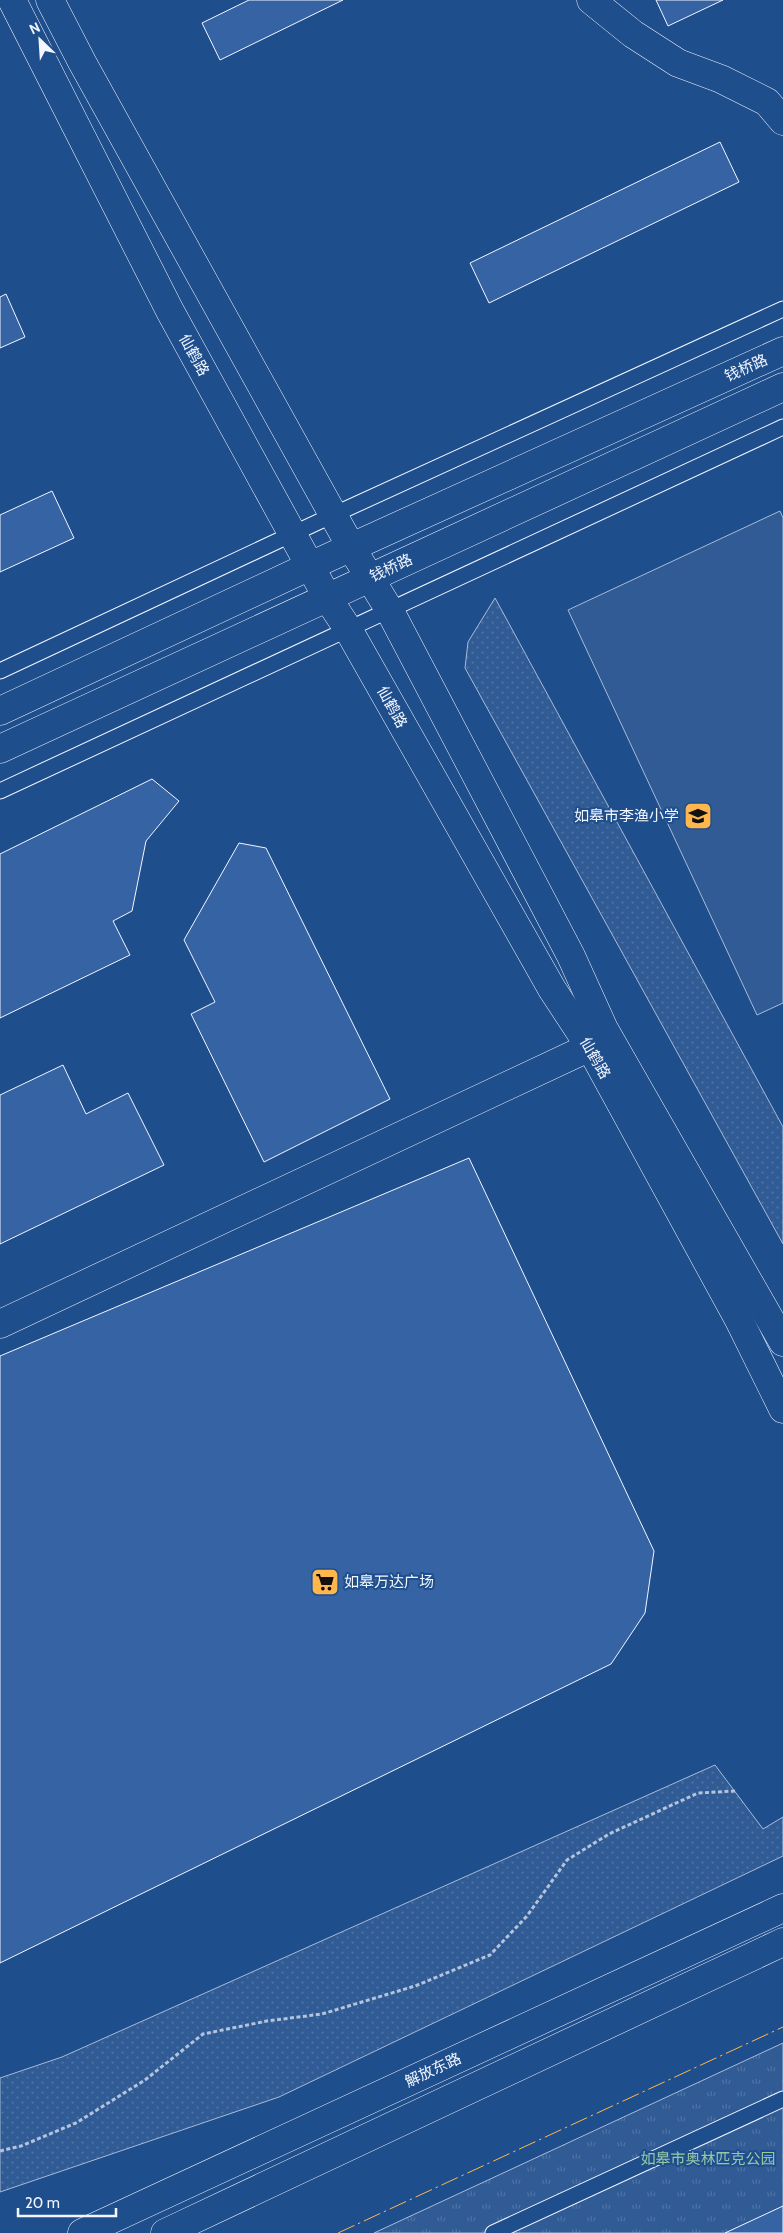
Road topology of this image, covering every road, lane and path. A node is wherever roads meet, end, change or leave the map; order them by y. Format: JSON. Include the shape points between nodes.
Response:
{"nodes":[{"id":1,"x":12,"y":0,"type":"edge"},
{"id":2,"x":50,"y":0,"type":"edge"},
{"id":3,"x":591,"y":0,"type":"edge"},
{"id":4,"x":783,"y":121,"type":"edge"},
{"id":5,"x":783,"y":309,"type":"edge"},
{"id":6,"x":783,"y":352,"type":"edge"},
{"id":7,"x":783,"y":387,"type":"edge"},
{"id":8,"x":783,"y":427,"type":"edge"},
{"id":9,"x":333,"y":515,"type":"junction"},
{"id":10,"x":293,"y":535,"type":"junction"},
{"id":11,"x":351,"y":547,"type":"junction"},
{"id":12,"x":310,"y":566,"type":"junction"},
{"id":13,"x":369,"y":578,"type":"junction"},
{"id":14,"x":327,"y":597,"type":"junction"},
{"id":15,"x":390,"y":611,"type":"junction"},
{"id":16,"x":348,"y":629,"type":"junction"},
{"id":17,"x":0,"y":671,"type":"edge"},
{"id":18,"x":0,"y":711,"type":"edge"},
{"id":19,"x":0,"y":749,"type":"edge"},
{"id":20,"x":0,"y":791,"type":"edge"},
{"id":21,"x":590,"y":1047,"type":"junction"},
{"id":22,"x":0,"y":1324,"type":"edge"},
{"id":23,"x":783,"y":1342,"type":"edge"},
{"id":24,"x":783,"y":1409,"type":"edge"},
{"id":25,"x":736,"y":1792,"type":"dead end"},
{"id":26,"x":783,"y":1908,"type":"edge"},
{"id":27,"x":783,"y":1942,"type":"edge"},
{"id":28,"x":783,"y":2099,"type":"edge"},
{"id":29,"x":0,"y":2151,"type":"edge"},
{"id":30,"x":82,"y":2233,"type":"edge"},
{"id":31,"x":165,"y":2233,"type":"edge"},
{"id":32,"x":493,"y":2233,"type":"edge"}],
"edges":[{"from":1,"to":10,"type":"street","name":"仙鹤路","via":[[170,311]]},
{"from":2,"to":9,"type":"street","name":"仙鹤路"},
{"from":3,"to":4,"type":"street","via":[[633,34],[678,63],[721,79],[767,102]]},
{"from":5,"to":9,"type":"lane"},
{"from":6,"to":11,"type":"street","name":"钱桥路"},
{"from":7,"to":13,"type":"street","name":"钱桥路"},
{"from":8,"to":15,"type":"lane"},
{"from":9,"to":10,"type":"lane"},
{"from":9,"to":11,"type":"street","name":"仙鹤路"},
{"from":10,"to":12,"type":"street","name":"仙鹤路"},
{"from":10,"to":17,"type":"lane"},
{"from":11,"to":12,"type":"street","name":"钱桥路"},
{"from":11,"to":13,"type":"street","name":"仙鹤路"},
{"from":12,"to":14,"type":"street","name":"仙鹤路"},
{"from":12,"to":18,"type":"street","name":"钱桥路"},
{"from":13,"to":14,"type":"street","name":"钱桥路"},
{"from":13,"to":15,"type":"street","name":"仙鹤路"},
{"from":14,"to":16,"type":"street","name":"仙鹤路"},
{"from":14,"to":19,"type":"street","name":"钱桥路"},
{"from":15,"to":16,"type":"lane"},
{"from":15,"to":23,"type":"street","name":"仙鹤路","via":[[571,956],[604,1029]]},
{"from":16,"to":20,"type":"lane"},
{"from":16,"to":21,"type":"street","name":"仙鹤路","via":[[552,989]]},
{"from":21,"to":22,"type":"street"},
{"from":21,"to":24,"type":"street","name":"仙鹤路","via":[[739,1320]]},
{"from":25,"to":29,"type":"path","via":[[698,1793],[608,1834],[567,1860],[527,1916],[490,1955],[415,1986],[322,2014],[203,2034],[145,2080],[76,2123],[21,2146]]},
{"from":26,"to":30,"type":"street","name":"解放东路"},
{"from":27,"to":31,"type":"street"},
{"from":28,"to":32,"type":"lane"}]}
